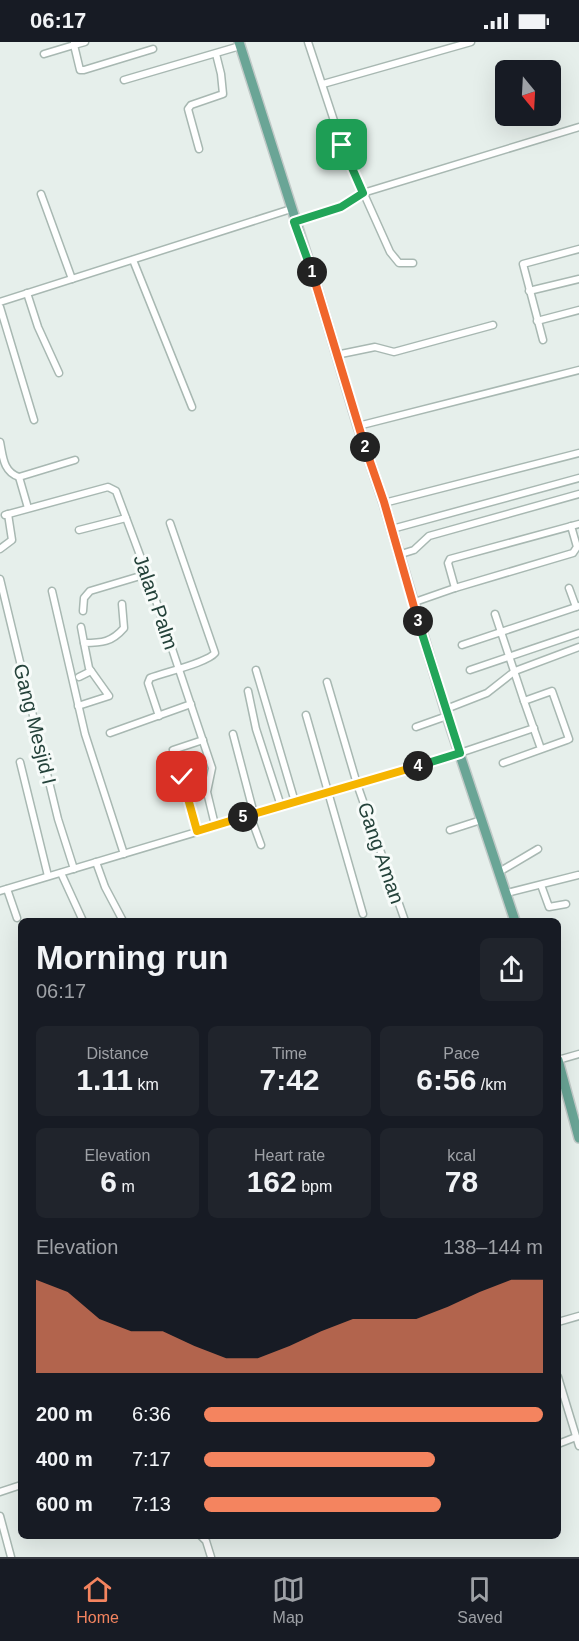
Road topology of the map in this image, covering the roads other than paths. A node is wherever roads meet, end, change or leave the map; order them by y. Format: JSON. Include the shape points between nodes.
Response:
{"nodes":[{"id":1,"x":85,"y":42,"type":"edge"},
{"id":2,"x":308,"y":42,"type":"edge"},
{"id":3,"x":471,"y":42,"type":"edge"},
{"id":4,"x":74,"y":43,"type":"edge"},
{"id":5,"x":240,"y":44,"type":"edge"},
{"id":6,"x":153,"y":49,"type":"dead end"},
{"id":7,"x":44,"y":54,"type":"dead end"},
{"id":8,"x":216,"y":54,"type":"junction"},
{"id":9,"x":124,"y":80,"type":"dead end"},
{"id":10,"x":323,"y":84,"type":"junction"},
{"id":11,"x":579,"y":127,"type":"edge"},
{"id":12,"x":200,"y":149,"type":"dead end"},
{"id":13,"x":363,"y":193,"type":"junction"},
{"id":14,"x":41,"y":194,"type":"dead end"},
{"id":15,"x":291,"y":209,"type":"junction"},
{"id":16,"x":294,"y":222,"type":"junction"},
{"id":17,"x":579,"y":249,"type":"edge"},
{"id":18,"x":133,"y":260,"type":"junction"},
{"id":19,"x":413,"y":263,"type":"dead end"},
{"id":20,"x":72,"y":279,"type":"junction"},
{"id":21,"x":579,"y":279,"type":"edge"},
{"id":22,"x":529,"y":291,"type":"junction"},
{"id":23,"x":27,"y":293,"type":"junction"},
{"id":24,"x":0,"y":302,"type":"edge"},
{"id":25,"x":0,"y":307,"type":"edge"},
{"id":26,"x":579,"y":310,"type":"edge"},
{"id":27,"x":537,"y":321,"type":"junction"},
{"id":28,"x":493,"y":325,"type":"dead end"},
{"id":29,"x":543,"y":340,"type":"dead end"},
{"id":30,"x":336,"y":355,"type":"junction"},
{"id":31,"x":579,"y":370,"type":"edge"},
{"id":32,"x":59,"y":373,"type":"dead end"},
{"id":33,"x":192,"y":407,"type":"dead end"},
{"id":34,"x":33,"y":420,"type":"dead end"},
{"id":35,"x":358,"y":426,"type":"junction"},
{"id":36,"x":0,"y":441,"type":"edge"},
{"id":37,"x":579,"y":453,"type":"edge"},
{"id":38,"x":75,"y":460,"type":"dead end"},
{"id":39,"x":19,"y":477,"type":"junction"},
{"id":40,"x":579,"y":478,"type":"edge"},
{"id":41,"x":579,"y":494,"type":"edge"},
{"id":42,"x":384,"y":502,"type":"junction"},
{"id":43,"x":28,"y":508,"type":"junction"},
{"id":44,"x":126,"y":518,"type":"junction"},
{"id":45,"x":170,"y":523,"type":"dead end"},
{"id":46,"x":579,"y":524,"type":"edge"},
{"id":47,"x":571,"y":526,"type":"junction"},
{"id":48,"x":392,"y":529,"type":"junction"},
{"id":49,"x":79,"y":530,"type":"dead end"},
{"id":50,"x":0,"y":549,"type":"edge"},
{"id":51,"x":398,"y":555,"type":"junction"},
{"id":52,"x":147,"y":574,"type":"junction"},
{"id":53,"x":0,"y":579,"type":"edge"},
{"id":54,"x":455,"y":588,"type":"junction"},
{"id":55,"x":569,"y":588,"type":"dead end"},
{"id":56,"x":52,"y":591,"type":"dead end"},
{"id":57,"x":412,"y":603,"type":"junction"},
{"id":58,"x":122,"y":604,"type":"dead end"},
{"id":59,"x":577,"y":606,"type":"edge"},
{"id":60,"x":83,"y":611,"type":"dead end"},
{"id":61,"x":495,"y":614,"type":"dead end"},
{"id":62,"x":81,"y":627,"type":"dead end"},
{"id":63,"x":501,"y":632,"type":"junction"},
{"id":64,"x":579,"y":633,"type":"edge"},
{"id":65,"x":84,"y":643,"type":"junction"},
{"id":66,"x":462,"y":645,"type":"dead end"},
{"id":67,"x":579,"y":647,"type":"edge"},
{"id":68,"x":509,"y":657,"type":"junction"},
{"id":69,"x":178,"y":667,"type":"junction"},
{"id":70,"x":256,"y":670,"type":"dead end"},
{"id":71,"x":470,"y":670,"type":"dead end"},
{"id":72,"x":91,"y":671,"type":"junction"},
{"id":73,"x":515,"y":671,"type":"junction"},
{"id":74,"x":79,"y":677,"type":"dead end"},
{"id":75,"x":327,"y":682,"type":"dead end"},
{"id":76,"x":248,"y":691,"type":"dead end"},
{"id":77,"x":524,"y":701,"type":"junction"},
{"id":78,"x":191,"y":704,"type":"junction"},
{"id":79,"x":78,"y":706,"type":"junction"},
{"id":80,"x":446,"y":713,"type":"junction"},
{"id":81,"x":306,"y":715,"type":"dead end"},
{"id":82,"x":159,"y":716,"type":"junction"},
{"id":83,"x":416,"y":727,"type":"dead end"},
{"id":84,"x":534,"y":728,"type":"junction"},
{"id":85,"x":110,"y":734,"type":"dead end"},
{"id":86,"x":233,"y":734,"type":"dead end"},
{"id":87,"x":203,"y":740,"type":"junction"},
{"id":88,"x":542,"y":749,"type":"junction"},
{"id":89,"x":460,"y":753,"type":"junction"},
{"id":90,"x":20,"y":762,"type":"dead end"},
{"id":91,"x":503,"y":763,"type":"dead end"},
{"id":92,"x":357,"y":784,"type":"junction"},
{"id":93,"x":327,"y":793,"type":"junction"},
{"id":94,"x":295,"y":802,"type":"junction"},
{"id":95,"x":281,"y":806,"type":"junction"},
{"id":96,"x":253,"y":814,"type":"junction"},
{"id":97,"x":481,"y":820,"type":"junction"},
{"id":98,"x":215,"y":825,"type":"junction"},
{"id":99,"x":450,"y":830,"type":"dead end"},
{"id":100,"x":197,"y":831,"type":"junction"},
{"id":101,"x":261,"y":845,"type":"dead end"},
{"id":102,"x":538,"y":849,"type":"dead end"},
{"id":103,"x":124,"y":854,"type":"junction"},
{"id":104,"x":96,"y":862,"type":"junction"},
{"id":105,"x":74,"y":869,"type":"junction"},
{"id":106,"x":499,"y":872,"type":"junction"},
{"id":107,"x":61,"y":873,"type":"junction"},
{"id":108,"x":578,"y":875,"type":"edge"},
{"id":109,"x":48,"y":876,"type":"junction"},
{"id":110,"x":541,"y":885,"type":"junction"},
{"id":111,"x":3,"y":890,"type":"edge"},
{"id":112,"x":507,"y":893,"type":"junction"},
{"id":113,"x":566,"y":904,"type":"dead end"},
{"id":114,"x":363,"y":914,"type":"dead end"},
{"id":115,"x":17,"y":918,"type":"dead end"},
{"id":116,"x":82,"y":918,"type":"edge"},
{"id":117,"x":121,"y":918,"type":"edge"},
{"id":118,"x":404,"y":918,"type":"edge"},
{"id":119,"x":514,"y":918,"type":"edge"},
{"id":120,"x":579,"y":1054,"type":"edge"},
{"id":121,"x":561,"y":1059,"type":"edge"},
{"id":122,"x":561,"y":1071,"type":"edge"},
{"id":123,"x":579,"y":1138,"type":"edge"},
{"id":124,"x":579,"y":1316,"type":"edge"},
{"id":125,"x":561,"y":1321,"type":"edge"},
{"id":126,"x":561,"y":1395,"type":"edge"},
{"id":127,"x":576,"y":1437,"type":"junction"},
{"id":128,"x":561,"y":1443,"type":"edge"},
{"id":129,"x":579,"y":1446,"type":"edge"},
{"id":130,"x":18,"y":1486,"type":"edge"},
{"id":131,"x":0,"y":1492,"type":"edge"},
{"id":132,"x":0,"y":1516,"type":"edge"},
{"id":133,"x":204,"y":1539,"type":"edge"},
{"id":134,"x":11,"y":1557,"type":"edge"},
{"id":135,"x":211,"y":1557,"type":"edge"}],
"edges":[{"from":1,"to":4,"type":"street"},
{"from":2,"to":10,"type":"street"},
{"from":3,"to":10,"type":"street"},
{"from":4,"to":6,"type":"street","via":[[80,70]]},
{"from":4,"to":7,"type":"street"},
{"from":5,"to":8,"type":"street"},
{"from":5,"to":15,"type":"main road"},
{"from":8,"to":9,"type":"street"},
{"from":8,"to":12,"type":"street","via":[[222,95],[188,109]]},
{"from":10,"to":13,"type":"street","via":[[342,145]]},
{"from":11,"to":13,"type":"street"},
{"from":13,"to":16,"type":"street","via":[[341,207]]},
{"from":13,"to":19,"type":"street","via":[[394,258],[405,265]]},
{"from":14,"to":20,"type":"street"},
{"from":15,"to":16,"type":"main road"},
{"from":15,"to":18,"type":"street"},
{"from":16,"to":30,"type":"main road"},
{"from":17,"to":22,"type":"street","via":[[524,264]]},
{"from":18,"to":20,"type":"street"},
{"from":18,"to":33,"type":"street"},
{"from":20,"to":23,"type":"street"},
{"from":21,"to":22,"type":"street"},
{"from":22,"to":27,"type":"street"},
{"from":23,"to":24,"type":"street"},
{"from":23,"to":32,"type":"street"},
{"from":25,"to":34,"type":"street"},
{"from":26,"to":27,"type":"street"},
{"from":27,"to":29,"type":"street"},
{"from":28,"to":30,"type":"street","via":[[394,352],[375,347]]},
{"from":30,"to":35,"type":"main road"},
{"from":31,"to":35,"type":"street"},
{"from":35,"to":42,"type":"main road"},
{"from":36,"to":39,"type":"street","via":[[6,467]]},
{"from":37,"to":42,"type":"street"},
{"from":38,"to":39,"type":"street"},
{"from":39,"to":43,"type":"street"},
{"from":40,"to":48,"type":"street"},
{"from":41,"to":51,"type":"street","via":[[429,536],[414,550]]},
{"from":42,"to":48,"type":"main road"},
{"from":43,"to":44,"type":"street","name":"Jalan Palm","via":[[108,487],[116,491]]},
{"from":43,"to":50,"type":"street","name":"Jalan Palm","via":[[6,514],[12,540]]},
{"from":44,"to":49,"type":"street"},
{"from":44,"to":52,"type":"street","name":"Jalan Palm"},
{"from":45,"to":69,"type":"street","via":[[215,653],[205,661]]},
{"from":46,"to":47,"type":"street"},
{"from":47,"to":54,"type":"street","via":[[577,547],[573,553]]},
{"from":47,"to":54,"type":"street","via":[[450,559]]},
{"from":48,"to":51,"type":"main road"},
{"from":51,"to":57,"type":"main road"},
{"from":52,"to":60,"type":"street","via":[[90,591],[84,598]]},
{"from":52,"to":69,"type":"street","name":"Jalan Palm"},
{"from":53,"to":105,"type":"street","name":"Gang Mesjid I","via":[[58,819]]},
{"from":54,"to":57,"type":"street"},
{"from":55,"to":59,"type":"street"},
{"from":56,"to":79,"type":"street"},
{"from":57,"to":80,"type":"main road"},
{"from":58,"to":65,"type":"street","via":[[123,628],[115,639]]},
{"from":59,"to":63,"type":"street"},
{"from":61,"to":63,"type":"street"},
{"from":62,"to":65,"type":"street"},
{"from":63,"to":66,"type":"street"},
{"from":63,"to":68,"type":"street"},
{"from":64,"to":68,"type":"street"},
{"from":65,"to":72,"type":"street"},
{"from":67,"to":73,"type":"street"},
{"from":68,"to":71,"type":"street"},
{"from":68,"to":73,"type":"street"},
{"from":69,"to":78,"type":"street","name":"Jalan Palm"},
{"from":69,"to":82,"type":"street","via":[[148,680]]},
{"from":70,"to":94,"type":"street"},
{"from":72,"to":74,"type":"street"},
{"from":72,"to":79,"type":"street","via":[[109,696]]},
{"from":73,"to":77,"type":"street"},
{"from":73,"to":80,"type":"street","via":[[487,693]]},
{"from":75,"to":92,"type":"street","name":"Gang Aman"},
{"from":76,"to":95,"type":"street"},
{"from":77,"to":84,"type":"street"},
{"from":77,"to":88,"type":"street","via":[[554,693],[569,739]]},
{"from":78,"to":82,"type":"street"},
{"from":78,"to":87,"type":"street","name":"Jalan Palm"},
{"from":79,"to":103,"type":"street"},
{"from":80,"to":83,"type":"street"},
{"from":80,"to":89,"type":"main road"},
{"from":81,"to":93,"type":"street"},
{"from":82,"to":85,"type":"street"},
{"from":84,"to":88,"type":"street"},
{"from":84,"to":89,"type":"street"},
{"from":86,"to":96,"type":"street"},
{"from":87,"to":98,"type":"street","name":"Jalan Palm","via":[[212,768],[207,792]]},
{"from":87,"to":100,"type":"street","via":[[173,750]]},
{"from":88,"to":91,"type":"street"},
{"from":89,"to":92,"type":"street"},
{"from":89,"to":97,"type":"main road"},
{"from":90,"to":109,"type":"street"},
{"from":92,"to":93,"type":"street"},
{"from":92,"to":118,"type":"street","name":"Gang Aman"},
{"from":93,"to":94,"type":"street"},
{"from":93,"to":114,"type":"street"},
{"from":94,"to":95,"type":"street"},
{"from":95,"to":96,"type":"street"},
{"from":96,"to":98,"type":"street"},
{"from":96,"to":101,"type":"street"},
{"from":97,"to":99,"type":"street"},
{"from":97,"to":106,"type":"main road"},
{"from":98,"to":100,"type":"street"},
{"from":100,"to":103,"type":"street"},
{"from":102,"to":106,"type":"street"},
{"from":103,"to":104,"type":"street"},
{"from":104,"to":105,"type":"street"},
{"from":104,"to":117,"type":"street"},
{"from":105,"to":107,"type":"street"},
{"from":106,"to":112,"type":"main road"},
{"from":107,"to":109,"type":"street"},
{"from":107,"to":116,"type":"street"},
{"from":108,"to":110,"type":"street"},
{"from":109,"to":111,"type":"street"},
{"from":110,"to":112,"type":"street"},
{"from":110,"to":113,"type":"street","via":[[549,907]]},
{"from":111,"to":115,"type":"street"},
{"from":112,"to":119,"type":"main road"},
{"from":120,"to":121,"type":"street"},
{"from":122,"to":123,"type":"main road"},
{"from":124,"to":125,"type":"street"},
{"from":126,"to":127,"type":"street"},
{"from":127,"to":128,"type":"street"},
{"from":127,"to":129,"type":"street"},
{"from":130,"to":131,"type":"street"},
{"from":132,"to":134,"type":"street"},
{"from":133,"to":135,"type":"street"}]}
